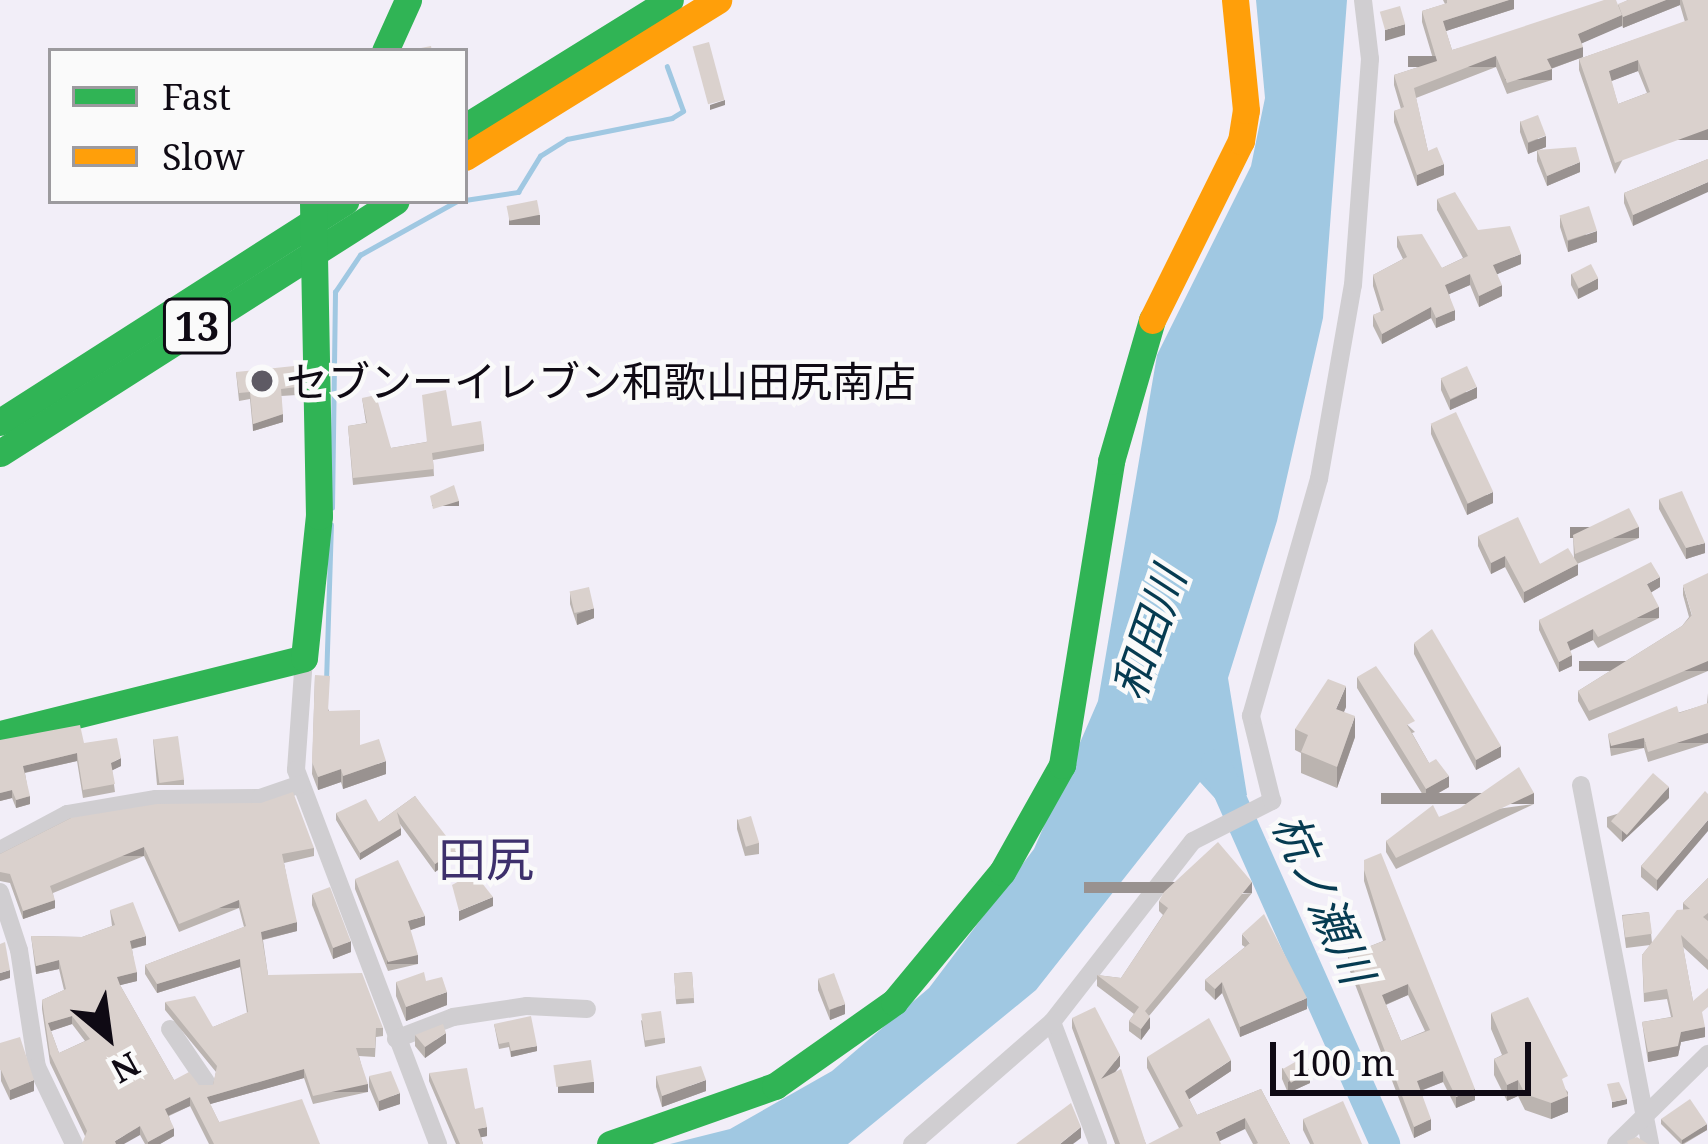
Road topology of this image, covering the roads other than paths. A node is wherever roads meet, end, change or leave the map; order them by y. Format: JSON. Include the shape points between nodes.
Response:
{"nodes":[{"id":1,"x":408,"y":0,"type":"edge"},
{"id":2,"x":670,"y":0,"type":"edge"},
{"id":3,"x":718,"y":0,"type":"edge"},
{"id":4,"x":1235,"y":0,"type":"edge"},
{"id":5,"x":1363,"y":0,"type":"edge"},
{"id":6,"x":386,"y":48,"type":"edge"},
{"id":7,"x":468,"y":125,"type":"edge"},
{"id":8,"x":468,"y":156,"type":"edge"},
{"id":9,"x":390,"y":204,"type":"edge"},
{"id":10,"x":313,"y":211,"type":"edge"},
{"id":11,"x":311,"y":253,"type":"junction"},
{"id":12,"x":0,"y":422,"type":"edge"},
{"id":13,"x":0,"y":452,"type":"edge"},
{"id":14,"x":304,"y":658,"type":"junction"},
{"id":15,"x":0,"y":734,"type":"edge"},
{"id":16,"x":301,"y":784,"type":"junction"},
{"id":17,"x":1581,"y":784,"type":"dead end"},
{"id":18,"x":0,"y":850,"type":"edge"},
{"id":19,"x":0,"y":892,"type":"edge"},
{"id":20,"x":22,"y":987,"type":"junction"},
{"id":21,"x":0,"y":996,"type":"edge"},
{"id":22,"x":587,"y":1010,"type":"dead end"},
{"id":23,"x":1052,"y":1022,"type":"junction"},
{"id":24,"x":170,"y":1029,"type":"dead end"},
{"id":25,"x":396,"y":1039,"type":"junction"},
{"id":26,"x":1708,"y":1054,"type":"edge"},
{"id":27,"x":206,"y":1082,"type":"edge"},
{"id":28,"x":1640,"y":1120,"type":"junction"},
{"id":29,"x":74,"y":1144,"type":"edge"},
{"id":30,"x":438,"y":1144,"type":"edge"},
{"id":31,"x":610,"y":1144,"type":"edge"},
{"id":32,"x":912,"y":1144,"type":"edge"},
{"id":33,"x":1098,"y":1144,"type":"edge"},
{"id":34,"x":1616,"y":1144,"type":"edge"},
{"id":35,"x":1650,"y":1144,"type":"edge"}],
"edges":[{"from":1,"to":6,"type":"street"},
{"from":2,"to":7,"type":"street"},
{"from":3,"to":8,"type":"street"},
{"from":4,"to":31,"type":"street","via":[[1246,110],[1241,141],[1211,214],[1146,329],[1111,461],[1062,765],[1002,872],[894,1002],[775,1086]]},
{"from":5,"to":23,"type":"street","via":[[1370,59],[1353,285],[1319,479],[1251,716],[1272,801],[1193,841]]},
{"from":9,"to":11,"type":"street","number":"13"},
{"from":10,"to":11,"type":"street"},
{"from":10,"to":12,"type":"street","number":"13"},
{"from":11,"to":13,"type":"street","number":"13"},
{"from":11,"to":14,"type":"street","via":[[319,516]]},
{"from":14,"to":15,"type":"street"},
{"from":14,"to":16,"type":"street","via":[[294,752]]},
{"from":16,"to":18,"type":"street","via":[[260,798],[155,799],[67,814]]},
{"from":16,"to":25,"type":"street"},
{"from":17,"to":28,"type":"street"},
{"from":19,"to":20,"type":"street"},
{"from":20,"to":21,"type":"street"},
{"from":20,"to":29,"type":"street","via":[[37,1067]]},
{"from":22,"to":25,"type":"street","via":[[527,1006],[453,1017]]},
{"from":23,"to":32,"type":"street"},
{"from":23,"to":33,"type":"street"},
{"from":24,"to":27,"type":"street"},
{"from":25,"to":30,"type":"street"},
{"from":26,"to":28,"type":"street"},
{"from":28,"to":34,"type":"street"},
{"from":28,"to":35,"type":"street"}]}
